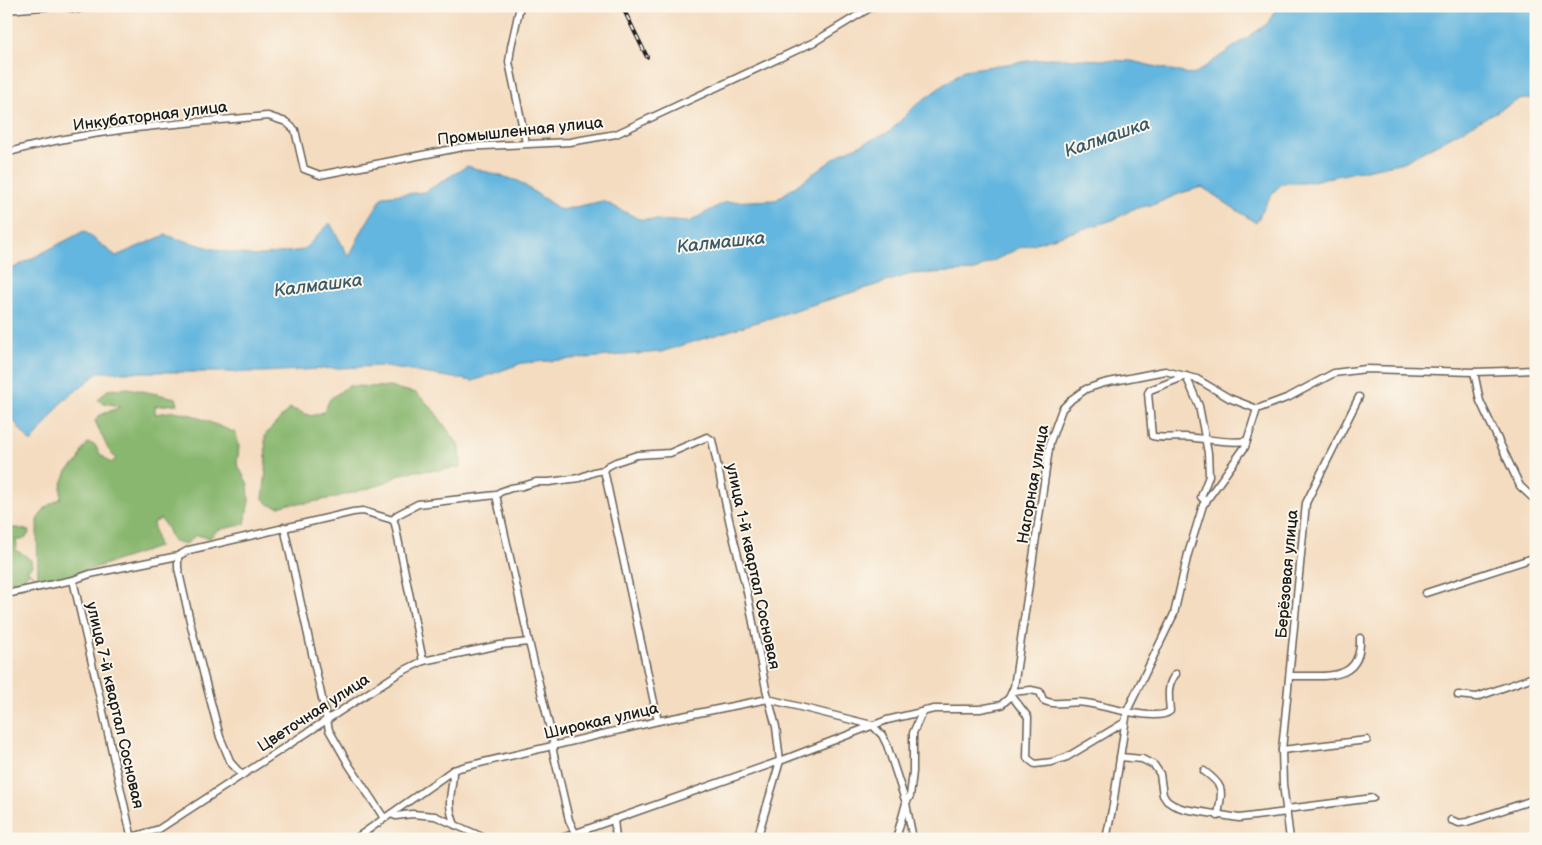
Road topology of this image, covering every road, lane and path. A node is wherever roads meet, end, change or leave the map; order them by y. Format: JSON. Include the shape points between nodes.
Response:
{"nodes":[{"id":1,"x":54,"y":6,"type":"edge"},
{"id":2,"x":62,"y":6,"type":"edge"},
{"id":3,"x":94,"y":6,"type":"edge"},
{"id":4,"x":520,"y":6,"type":"edge"},
{"id":5,"x":873,"y":6,"type":"edge"},
{"id":6,"x":6,"y":10,"type":"edge"},
{"id":7,"x":268,"y":116,"type":"joint"},
{"id":8,"x":526,"y":143,"type":"junction"},
{"id":9,"x":6,"y":153,"type":"edge"},
{"id":10,"x":1536,"y":370,"type":"edge"},
{"id":11,"x":1474,"y":372,"type":"junction"},
{"id":12,"x":1186,"y":376,"type":"junction"},
{"id":13,"x":1359,"y":397,"type":"dead end"},
{"id":14,"x":1257,"y":409,"type":"junction"},
{"id":15,"x":1205,"y":439,"type":"junction"},
{"id":16,"x":1247,"y":441,"type":"junction"},
{"id":17,"x":604,"y":470,"type":"junction"},
{"id":18,"x":496,"y":495,"type":"junction"},
{"id":19,"x":1536,"y":501,"type":"edge"},
{"id":20,"x":1206,"y":502,"type":"junction"},
{"id":21,"x":393,"y":520,"type":"junction"},
{"id":22,"x":284,"y":527,"type":"junction"},
{"id":23,"x":178,"y":556,"type":"junction"},
{"id":24,"x":1536,"y":557,"type":"edge"},
{"id":25,"x":73,"y":580,"type":"junction"},
{"id":26,"x":1426,"y":593,"type":"dead end"},
{"id":27,"x":6,"y":594,"type":"edge"},
{"id":28,"x":1360,"y":638,"type":"dead end"},
{"id":29,"x":529,"y":642,"type":"junction"},
{"id":30,"x":423,"y":661,"type":"junction"},
{"id":31,"x":1176,"y":674,"type":"dead end"},
{"id":32,"x":1290,"y":676,"type":"junction"},
{"id":33,"x":1536,"y":676,"type":"edge"},
{"id":34,"x":1012,"y":691,"type":"junction"},
{"id":35,"x":1458,"y":695,"type":"dead end"},
{"id":36,"x":768,"y":699,"type":"junction"},
{"id":37,"x":925,"y":710,"type":"junction"},
{"id":38,"x":1127,"y":712,"type":"junction"},
{"id":39,"x":328,"y":720,"type":"junction"},
{"id":40,"x":658,"y":721,"type":"junction"},
{"id":41,"x":1125,"y":722,"type":"junction"},
{"id":42,"x":872,"y":725,"type":"junction"},
{"id":43,"x":1367,"y":740,"type":"dead end"},
{"id":44,"x":554,"y":745,"type":"junction"},
{"id":45,"x":1282,"y":750,"type":"junction"},
{"id":46,"x":1120,"y":757,"type":"junction"},
{"id":47,"x":780,"y":761,"type":"junction"},
{"id":48,"x":453,"y":770,"type":"junction"},
{"id":49,"x":1204,"y":771,"type":"dead end"},
{"id":50,"x":242,"y":775,"type":"junction"},
{"id":51,"x":1372,"y":798,"type":"dead end"},
{"id":52,"x":1536,"y":799,"type":"edge"},
{"id":53,"x":906,"y":804,"type":"junction"},
{"id":54,"x":1287,"y":811,"type":"junction"},
{"id":55,"x":391,"y":814,"type":"junction"},
{"id":56,"x":1218,"y":816,"type":"junction"},
{"id":57,"x":384,"y":818,"type":"junction"},
{"id":58,"x":614,"y":819,"type":"junction"},
{"id":59,"x":1451,"y":820,"type":"dead end"},
{"id":60,"x":455,"y":825,"type":"junction"},
{"id":61,"x":575,"y":833,"type":"junction"},
{"id":62,"x":130,"y":838,"type":"edge"},
{"id":63,"x":355,"y":839,"type":"edge"},
{"id":64,"x":487,"y":839,"type":"edge"},
{"id":65,"x":559,"y":839,"type":"edge"},
{"id":66,"x":616,"y":839,"type":"edge"},
{"id":67,"x":757,"y":839,"type":"edge"},
{"id":68,"x":896,"y":839,"type":"edge"},
{"id":69,"x":912,"y":839,"type":"edge"},
{"id":70,"x":1106,"y":839,"type":"edge"},
{"id":71,"x":1290,"y":839,"type":"edge"}],
"edges":[{"from":1,"to":6,"type":"street"},
{"from":2,"to":3,"type":"street","via":[[78,9]]},
{"from":4,"to":8,"type":"street","via":[[510,62]]},
{"from":5,"to":8,"type":"street","name":"Промышленная улица","via":[[814,42],[616,134],[570,142]]},
{"from":7,"to":8,"type":"street","name":"Промышленная улица","via":[[286,122],[294,130],[304,168],[320,175],[462,147]]},
{"from":7,"to":9,"type":"street","name":"Инкубаторная улица","via":[[114,130]]},
{"from":10,"to":11,"type":"street"},
{"from":11,"to":14,"type":"street","via":[[1366,369],[1334,373],[1289,397]]},
{"from":11,"to":19,"type":"street","via":[[1480,401],[1520,486]]},
{"from":12,"to":14,"type":"street","name":"Нагорная улица"},
{"from":12,"to":15,"type":"street","via":[[1199,406]]},
{"from":12,"to":15,"type":"street","via":[[1148,393],[1152,436]]},
{"from":12,"to":34,"type":"street","name":"Нагорная улица","via":[[1165,371],[1104,383],[1086,389],[1062,409],[1050,442]]},
{"from":13,"to":32,"type":"street","name":"Берёзовая улица","via":[[1306,503]]},
{"from":14,"to":16,"type":"street"},
{"from":15,"to":16,"type":"street","via":[[1231,443]]},
{"from":15,"to":20,"type":"street","via":[[1210,466],[1202,498]]},
{"from":16,"to":20,"type":"street"},
{"from":17,"to":18,"type":"street","via":[[565,481],[536,482]]},
{"from":17,"to":36,"type":"street","name":"улица 1-й квартал Сосновая","via":[[637,454],[670,453],[707,437],[712,440]]},
{"from":17,"to":40,"type":"street"},
{"from":18,"to":21,"type":"street","via":[[418,504]]},
{"from":18,"to":29,"type":"street"},
{"from":20,"to":38,"type":"street","via":[[1188,554],[1174,614]]},
{"from":21,"to":22,"type":"street","via":[[363,511]]},
{"from":21,"to":30,"type":"street"},
{"from":22,"to":23,"type":"street","via":[[189,550]]},
{"from":22,"to":39,"type":"street"},
{"from":23,"to":25,"type":"street"},
{"from":23,"to":50,"type":"street","via":[[192,630],[220,737],[231,763]]},
{"from":24,"to":26,"type":"street"},
{"from":25,"to":27,"type":"street"},
{"from":25,"to":62,"type":"street","name":"улица 7-й квартал Сосновая"},
{"from":28,"to":32,"type":"street","via":[[1356,664],[1347,672]]},
{"from":29,"to":30,"type":"street","name":"Цветочная улица"},
{"from":29,"to":44,"type":"street"},
{"from":30,"to":39,"type":"street","name":"Цветочная улица"},
{"from":31,"to":38,"type":"street","via":[[1170,686],[1170,711],[1167,714]]},
{"from":32,"to":45,"type":"street","name":"Берёзовая улица"},
{"from":33,"to":35,"type":"street","via":[[1477,697]]},
{"from":34,"to":37,"type":"street","via":[[1001,705],[991,708]]},
{"from":34,"to":38,"type":"street","via":[[1040,692],[1043,700],[1050,704],[1084,702]]},
{"from":34,"to":41,"type":"street","via":[[1028,717],[1027,758],[1035,764],[1067,757]]},
{"from":36,"to":40,"type":"street","name":"Широкая улица"},
{"from":36,"to":42,"type":"street","name":"Широкая улица"},
{"from":36,"to":47,"type":"street","name":"улица 1-й квартал Сосновая"},
{"from":37,"to":42,"type":"street"},
{"from":37,"to":53,"type":"street","via":[[913,733],[913,772]]},
{"from":38,"to":41,"type":"street"},
{"from":39,"to":50,"type":"street","name":"Цветочная улица"},
{"from":39,"to":57,"type":"street","via":[[329,730],[349,765]]},
{"from":40,"to":44,"type":"street","name":"Широкая улица"},
{"from":41,"to":46,"type":"street"},
{"from":42,"to":47,"type":"street"},
{"from":42,"to":53,"type":"street","via":[[882,734],[887,745]]},
{"from":43,"to":45,"type":"street"},
{"from":44,"to":48,"type":"street","name":"Широкая улица"},
{"from":44,"to":61,"type":"street","via":[[565,804]]},
{"from":45,"to":54,"type":"street","name":"Берёзовая улица"},
{"from":46,"to":56,"type":"street","via":[[1142,759],[1154,765],[1160,774],[1163,794],[1173,805]]},
{"from":46,"to":70,"type":"street"},
{"from":47,"to":58,"type":"street"},
{"from":47,"to":67,"type":"street"},
{"from":48,"to":55,"type":"street","name":"Широкая улица"},
{"from":48,"to":60,"type":"street","via":[[449,804]]},
{"from":49,"to":56,"type":"street","via":[[1221,791]]},
{"from":50,"to":62,"type":"street","name":"Цветочная улица","via":[[159,830]]},
{"from":51,"to":54,"type":"street"},
{"from":52,"to":59,"type":"street","via":[[1467,822]]},
{"from":53,"to":68,"type":"street"},
{"from":53,"to":69,"type":"street"},
{"from":54,"to":56,"type":"street","via":[[1239,818]]},
{"from":54,"to":71,"type":"street","name":"Берёзовая улица"},
{"from":55,"to":57,"type":"street","name":"Широкая улица"},
{"from":55,"to":60,"type":"street","via":[[435,816]]},
{"from":57,"to":63,"type":"street","name":"Широкая улица"},
{"from":58,"to":61,"type":"street"},
{"from":58,"to":66,"type":"street"},
{"from":60,"to":64,"type":"street"},
{"from":61,"to":65,"type":"street"}]}
